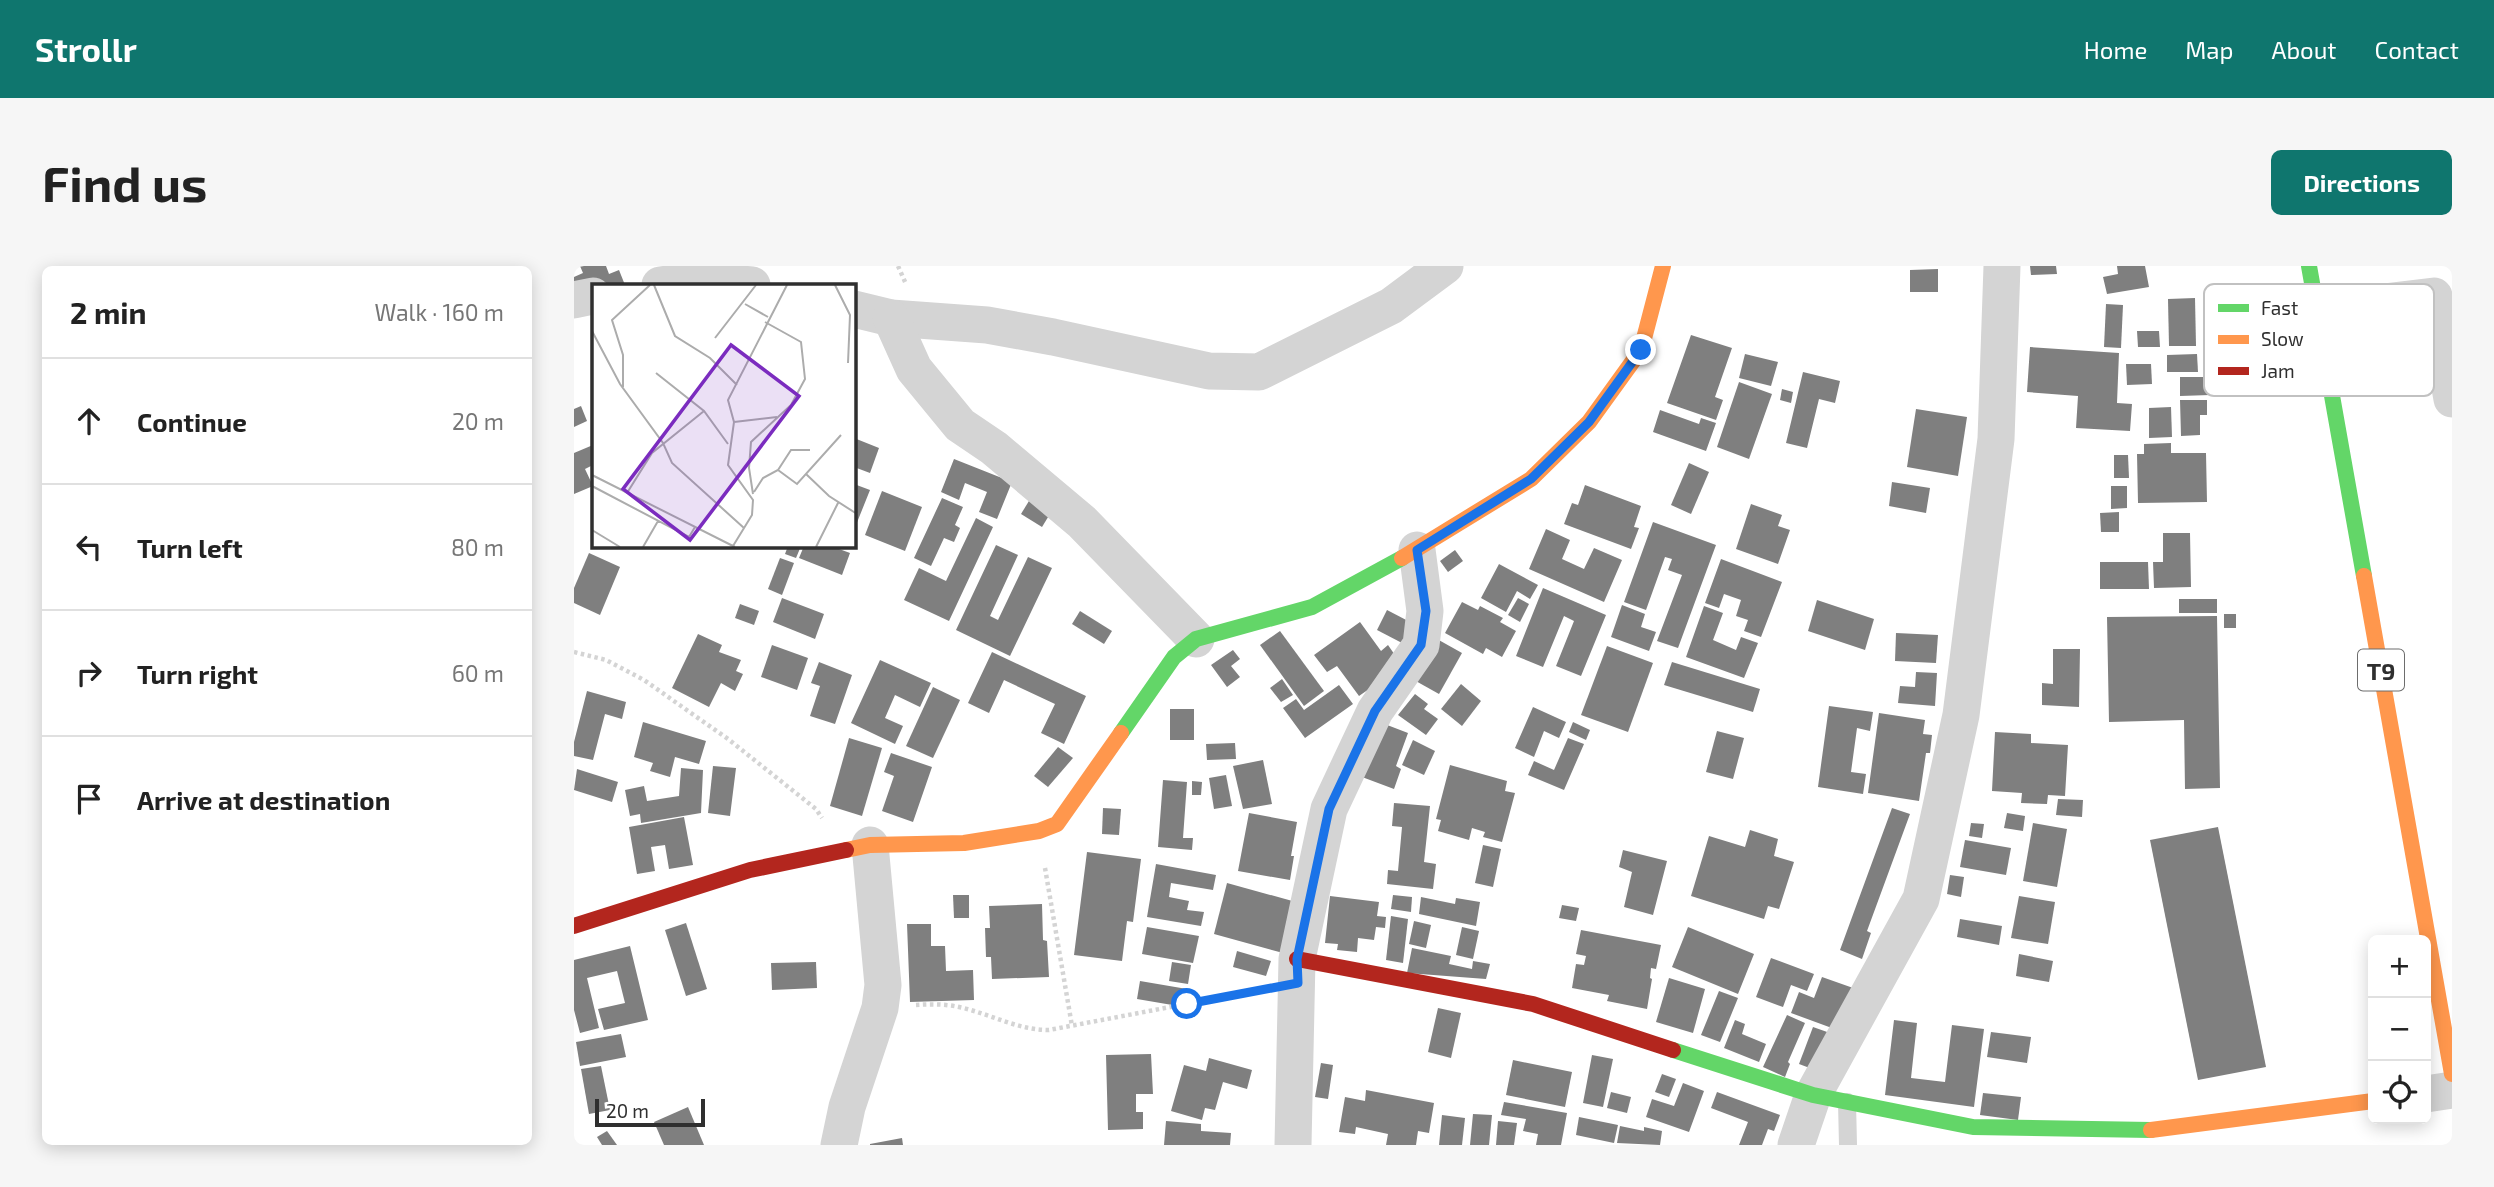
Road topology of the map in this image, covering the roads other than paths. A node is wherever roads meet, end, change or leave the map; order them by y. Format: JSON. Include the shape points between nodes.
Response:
{"nodes":[{"id":1,"x":1445,"y":266,"type":"edge"},
{"id":2,"x":1663,"y":266,"type":"edge"},
{"id":3,"x":2002,"y":266,"type":"edge"},
{"id":4,"x":2309,"y":266,"type":"edge"},
{"id":5,"x":668,"y":284,"type":"edge"},
{"id":6,"x":742,"y":284,"type":"edge"},
{"id":7,"x":2312,"y":284,"type":"edge"},
{"id":8,"x":592,"y":296,"type":"edge"},
{"id":9,"x":2434,"y":296,"type":"edge"},
{"id":10,"x":574,"y":300,"type":"edge"},
{"id":11,"x":856,"y":309,"type":"edge"},
{"id":12,"x":891,"y":318,"type":"junction"},
{"id":13,"x":2451,"y":393,"type":"edge"},
{"id":14,"x":2332,"y":396,"type":"edge"},
{"id":15,"x":1417,"y":550,"type":"junction"},
{"id":16,"x":1196,"y":639,"type":"junction"},
{"id":17,"x":857,"y":848,"type":"junction"},
{"id":18,"x":574,"y":926,"type":"edge"},
{"id":19,"x":1297,"y":971,"type":"junction"},
{"id":20,"x":2452,"y":1074,"type":"edge"},
{"id":21,"x":2452,"y":1090,"type":"edge"},
{"id":22,"x":2431,"y":1093,"type":"edge"},
{"id":23,"x":1830,"y":1099,"type":"junction"},
{"id":24,"x":2368,"y":1102,"type":"edge"},
{"id":25,"x":839,"y":1145,"type":"edge"},
{"id":26,"x":1293,"y":1145,"type":"edge"},
{"id":27,"x":1796,"y":1145,"type":"edge"},
{"id":28,"x":1847,"y":1145,"type":"edge"}],
"edges":[{"from":1,"to":12,"type":"street","via":[[1391,306],[1259,372],[1209,371],[987,325]]},
{"from":2,"to":15,"type":"main road","via":[[1641,350],[1589,422],[1531,479]]},
{"from":3,"to":23,"type":"street","via":[[1996,439],[1961,715],[1921,899]]},
{"from":4,"to":7,"type":"main road","number":"T9"},
{"from":5,"to":6,"type":"street","via":[[701,280]]},
{"from":8,"to":10,"type":"street"},
{"from":9,"to":13,"type":"street"},
{"from":11,"to":12,"type":"street"},
{"from":12,"to":16,"type":"street","via":[[914,369],[960,425],[1082,522]]},
{"from":14,"to":20,"type":"main road","number":"T9"},
{"from":15,"to":16,"type":"main road","via":[[1312,607]]},
{"from":15,"to":19,"type":"street","via":[[1426,611],[1421,645],[1375,711],[1329,809]]},
{"from":16,"to":17,"type":"main road","via":[[1174,657],[1057,824],[964,843]]},
{"from":17,"to":18,"type":"main road","via":[[750,870]]},
{"from":17,"to":25,"type":"street","via":[[883,985]]},
{"from":19,"to":23,"type":"main road","via":[[1533,1004]]},
{"from":19,"to":26,"type":"street"},
{"from":21,"to":22,"type":"street"},
{"from":23,"to":24,"type":"main road","via":[[1973,1127],[2140,1131]]},
{"from":23,"to":27,"type":"street"},
{"from":23,"to":28,"type":"lane"}]}
